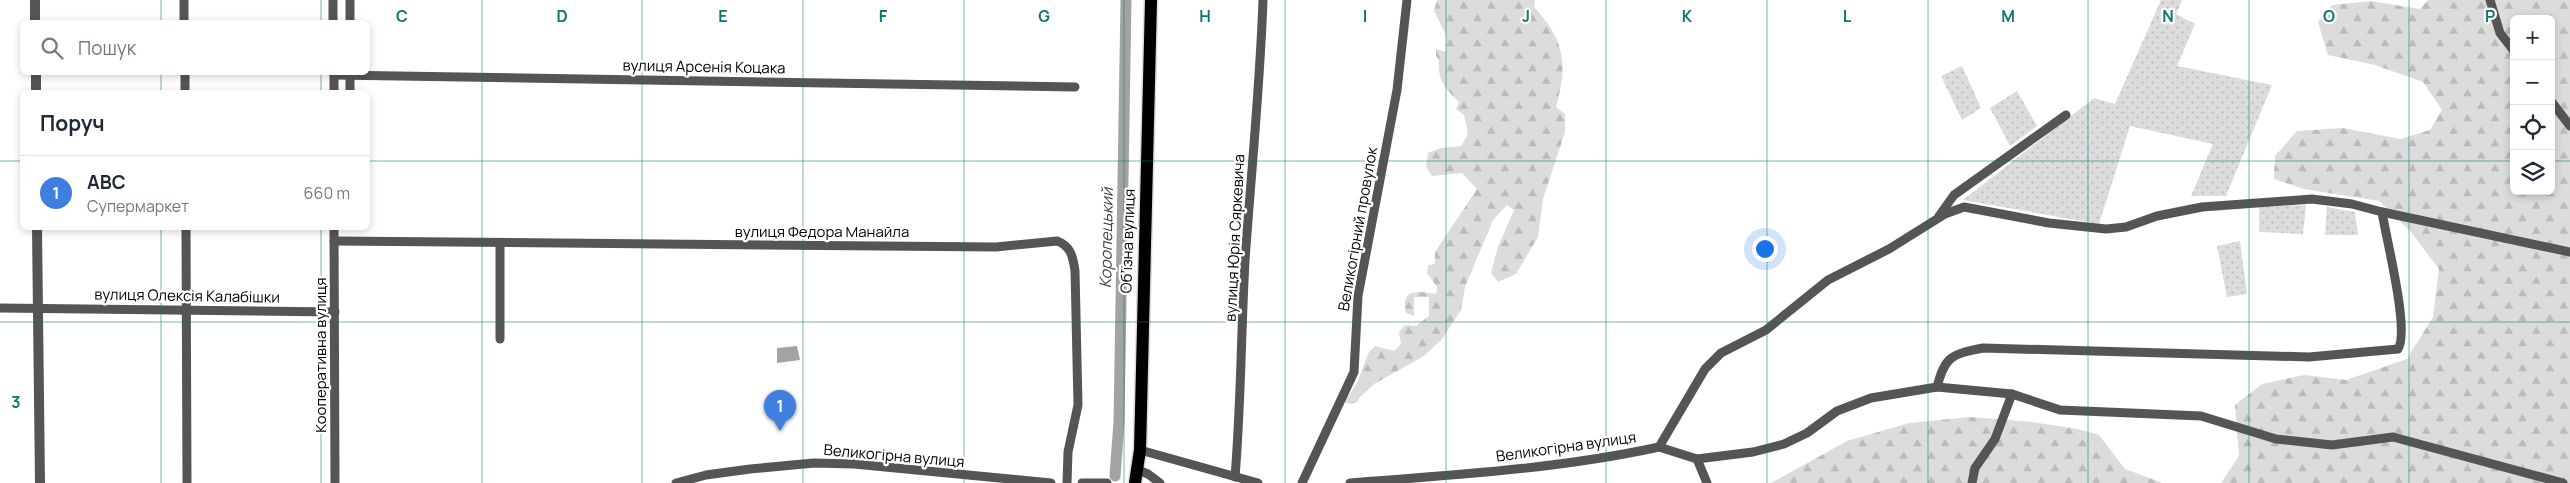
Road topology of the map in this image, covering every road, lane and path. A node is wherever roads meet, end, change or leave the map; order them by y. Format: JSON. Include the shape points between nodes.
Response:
{"nodes":[{"id":1,"x":35,"y":0,"type":"edge"},
{"id":2,"x":184,"y":0,"type":"edge"},
{"id":3,"x":333,"y":0,"type":"edge"},
{"id":4,"x":350,"y":0,"type":"edge"},
{"id":5,"x":1152,"y":0,"type":"edge"},
{"id":6,"x":1263,"y":0,"type":"edge"},
{"id":7,"x":1407,"y":0,"type":"edge"},
{"id":8,"x":2490,"y":0,"type":"edge"},
{"id":9,"x":35,"y":20,"type":"edge"},
{"id":10,"x":184,"y":20,"type":"edge"},
{"id":11,"x":333,"y":20,"type":"edge"},
{"id":12,"x":350,"y":20,"type":"edge"},
{"id":13,"x":2510,"y":46,"type":"edge"},
{"id":14,"x":370,"y":74,"type":"edge"},
{"id":15,"x":36,"y":75,"type":"edge"},
{"id":16,"x":185,"y":75,"type":"edge"},
{"id":17,"x":334,"y":75,"type":"edge"},
{"id":18,"x":350,"y":75,"type":"edge"},
{"id":19,"x":1075,"y":87,"type":"dead end"},
{"id":20,"x":36,"y":90,"type":"edge"},
{"id":21,"x":185,"y":90,"type":"edge"},
{"id":22,"x":334,"y":90,"type":"edge"},
{"id":23,"x":350,"y":90,"type":"edge"},
{"id":24,"x":2554,"y":105,"type":"edge"},
{"id":25,"x":2066,"y":115,"type":"dead end"},
{"id":26,"x":2570,"y":126,"type":"edge"},
{"id":27,"x":2382,"y":212,"type":"junction"},
{"id":28,"x":1936,"y":220,"type":"junction"},
{"id":29,"x":37,"y":230,"type":"edge"},
{"id":30,"x":186,"y":230,"type":"edge"},
{"id":31,"x":334,"y":230,"type":"edge"},
{"id":32,"x":334,"y":241,"type":"junction"},
{"id":33,"x":500,"y":243,"type":"junction"},
{"id":34,"x":2570,"y":252,"type":"edge"},
{"id":35,"x":0,"y":308,"type":"edge"},
{"id":36,"x":38,"y":308,"type":"junction"},
{"id":37,"x":186,"y":310,"type":"junction"},
{"id":38,"x":334,"y":312,"type":"junction"},
{"id":39,"x":500,"y":339,"type":"dead end"},
{"id":40,"x":1937,"y":387,"type":"junction"},
{"id":41,"x":2012,"y":394,"type":"junction"},
{"id":42,"x":1659,"y":447,"type":"junction"},
{"id":43,"x":1140,"y":450,"type":"junction"},
{"id":44,"x":1697,"y":459,"type":"junction"},
{"id":45,"x":1138,"y":470,"type":"junction"},
{"id":46,"x":1235,"y":477,"type":"junction"},
{"id":47,"x":40,"y":483,"type":"edge"},
{"id":48,"x":187,"y":483,"type":"edge"},
{"id":49,"x":335,"y":483,"type":"edge"},
{"id":50,"x":676,"y":483,"type":"edge"},
{"id":51,"x":1051,"y":483,"type":"edge"},
{"id":52,"x":1067,"y":483,"type":"edge"},
{"id":53,"x":1082,"y":483,"type":"edge"},
{"id":54,"x":1107,"y":483,"type":"edge"},
{"id":55,"x":1135,"y":483,"type":"edge"},
{"id":56,"x":1160,"y":483,"type":"edge"},
{"id":57,"x":1258,"y":483,"type":"edge"},
{"id":58,"x":1302,"y":483,"type":"edge"},
{"id":59,"x":1350,"y":483,"type":"edge"},
{"id":60,"x":1707,"y":483,"type":"edge"},
{"id":61,"x":1972,"y":483,"type":"edge"},
{"id":62,"x":2563,"y":483,"type":"edge"}],
"edges":[{"from":1,"to":9,"type":"street"},
{"from":2,"to":10,"type":"street"},
{"from":3,"to":11,"type":"street"},
{"from":4,"to":12,"type":"street"},
{"from":5,"to":43,"type":"main road","name":"Обʼїзна вулиця"},
{"from":6,"to":46,"type":"street","name":"вулиця Юрія Сяркевича","via":[[1245,262],[1241,413]]},
{"from":7,"to":58,"type":"street","name":"Великогірний провулок","via":[[1397,90],[1358,296],[1354,372]]},
{"from":8,"to":13,"type":"street","via":[[2500,33]]},
{"from":14,"to":19,"type":"street","name":"вулиця Арсенія Коцака"},
{"from":15,"to":20,"type":"street"},
{"from":16,"to":21,"type":"street"},
{"from":17,"to":22,"type":"street"},
{"from":18,"to":23,"type":"street"},
{"from":24,"to":26,"type":"street"},
{"from":25,"to":28,"type":"street","via":[[1954,195]]},
{"from":27,"to":28,"type":"street","name":"Великогірна вулиця","via":[[2312,199],[2202,208],[2106,229],[2049,223],[1964,206]]},
{"from":27,"to":34,"type":"street","name":"Великогірна вулиця"},
{"from":27,"to":40,"type":"street","via":[[2402,324],[2402,344],[2398,349],[2310,357],[1983,348],[1958,353],[1942,367]]},
{"from":28,"to":42,"type":"street","name":"Великогірна вулиця","via":[[1889,249],[1828,280],[1766,330],[1721,353],[1705,369]]},
{"from":29,"to":36,"type":"street"},
{"from":30,"to":37,"type":"street"},
{"from":31,"to":32,"type":"street","name":"Кооперативна вулиця"},
{"from":32,"to":33,"type":"street","name":"вулиця Федора Манайла"},
{"from":32,"to":38,"type":"street","name":"Кооперативна вулиця"},
{"from":33,"to":39,"type":"street"},
{"from":33,"to":52,"type":"street","name":"вулиця Федора Манайла","via":[[996,247],[1057,241],[1066,244],[1075,271],[1078,405],[1066,467]]},
{"from":35,"to":36,"type":"street","name":"вулиця Олексія Калабішки"},
{"from":36,"to":37,"type":"street","name":"вулиця Олексія Калабішки"},
{"from":36,"to":47,"type":"street"},
{"from":37,"to":38,"type":"street","name":"вулиця Олексія Калабішки"},
{"from":37,"to":48,"type":"street"},
{"from":38,"to":49,"type":"street","name":"Кооперативна вулиця"},
{"from":40,"to":41,"type":"street"},
{"from":40,"to":44,"type":"street","via":[[1871,398],[1837,411],[1807,434],[1784,444],[1753,452]]},
{"from":41,"to":61,"type":"street","via":[[1995,439],[1975,468]]},
{"from":41,"to":62,"type":"street","via":[[2060,410],[2201,416],[2276,439],[2332,445],[2393,438]]},
{"from":42,"to":44,"type":"street"},
{"from":42,"to":59,"type":"street","name":"Великогірна вулиця","via":[[1614,457]]},
{"from":43,"to":45,"type":"main road","name":"Обʼїзна вулиця"},
{"from":43,"to":46,"type":"street"},
{"from":44,"to":60,"type":"street"},
{"from":45,"to":55,"type":"main road","name":"Обʼїзна вулиця"},
{"from":45,"to":56,"type":"street"},
{"from":46,"to":57,"type":"street"},
{"from":50,"to":51,"type":"street","name":"Великогірна вулиця","via":[[750,468],[814,463]]},
{"from":53,"to":54,"type":"street"}]}
